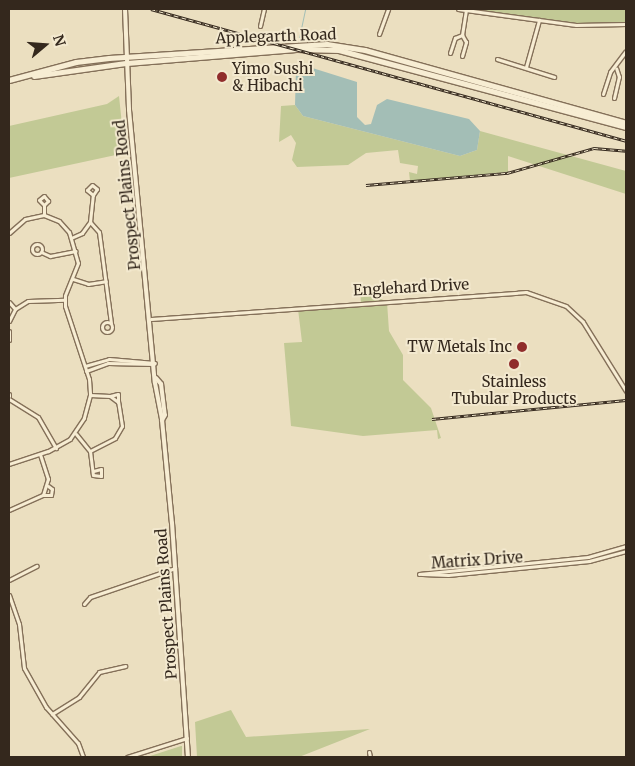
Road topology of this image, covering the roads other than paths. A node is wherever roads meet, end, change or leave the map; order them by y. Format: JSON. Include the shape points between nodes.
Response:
{"nodes":[{"id":1,"x":125,"y":9,"type":"edge"},
{"id":2,"x":264,"y":9,"type":"edge"},
{"id":3,"x":388,"y":9,"type":"edge"},
{"id":4,"x":458,"y":9,"type":"edge"},
{"id":5,"x":466,"y":10,"type":"edge"},
{"id":6,"x":538,"y":20,"type":"junction"},
{"id":7,"x":626,"y":24,"type":"edge"},
{"id":8,"x":260,"y":26,"type":"dead end"},
{"id":9,"x":379,"y":34,"type":"dead end"},
{"id":10,"x":462,"y":35,"type":"junction"},
{"id":11,"x":626,"y":51,"type":"edge"},
{"id":12,"x":450,"y":53,"type":"dead end"},
{"id":13,"x":126,"y":56,"type":"junction"},
{"id":14,"x":462,"y":56,"type":"dead end"},
{"id":15,"x":496,"y":59,"type":"dead end"},
{"id":16,"x":127,"y":63,"type":"junction"},
{"id":17,"x":526,"y":67,"type":"junction"},
{"id":18,"x":616,"y":68,"type":"junction"},
{"id":19,"x":554,"y":77,"type":"dead end"},
{"id":20,"x":9,"y":81,"type":"edge"},
{"id":21,"x":603,"y":94,"type":"dead end"},
{"id":22,"x":614,"y":98,"type":"dead end"},
{"id":23,"x":626,"y":123,"type":"edge"},
{"id":24,"x":626,"y":127,"type":"edge"},
{"id":25,"x":93,"y":195,"type":"dead end"},
{"id":26,"x":44,"y":205,"type":"dead end"},
{"id":27,"x":44,"y":215,"type":"junction"},
{"id":28,"x":90,"y":222,"type":"junction"},
{"id":29,"x":9,"y":232,"type":"edge"},
{"id":30,"x":72,"y":238,"type":"junction"},
{"id":31,"x":76,"y":250,"type":"junction"},
{"id":32,"x":41,"y":252,"type":"dead end"},
{"id":33,"x":73,"y":279,"type":"junction"},
{"id":34,"x":106,"y":281,"type":"junction"},
{"id":35,"x":65,"y":300,"type":"junction"},
{"id":36,"x":9,"y":302,"type":"edge"},
{"id":37,"x":15,"y":309,"type":"junction"},
{"id":38,"x":151,"y":319,"type":"junction"},
{"id":39,"x":9,"y":321,"type":"edge"},
{"id":40,"x":111,"y":324,"type":"dead end"},
{"id":41,"x":9,"y":332,"type":"edge"},
{"id":42,"x":9,"y":340,"type":"edge"},
{"id":43,"x":155,"y":363,"type":"junction"},
{"id":44,"x":85,"y":366,"type":"junction"},
{"id":45,"x":86,"y":371,"type":"junction"},
{"id":46,"x":626,"y":391,"type":"edge"},
{"id":47,"x":90,"y":395,"type":"junction"},
{"id":48,"x":110,"y":396,"type":"junction"},
{"id":49,"x":9,"y":397,"type":"edge"},
{"id":50,"x":118,"y":402,"type":"junction"},
{"id":51,"x":76,"y":434,"type":"junction"},
{"id":52,"x":56,"y":448,"type":"junction"},
{"id":53,"x":90,"y":451,"type":"junction"},
{"id":54,"x":40,"y":454,"type":"junction"},
{"id":55,"x":9,"y":464,"type":"edge"},
{"id":56,"x":93,"y":471,"type":"dead end"},
{"id":57,"x":48,"y":486,"type":"junction"},
{"id":58,"x":43,"y":495,"type":"junction"},
{"id":59,"x":9,"y":510,"type":"edge"},
{"id":60,"x":626,"y":546,"type":"edge"},
{"id":61,"x":626,"y":552,"type":"edge"},
{"id":62,"x":37,"y":566,"type":"dead end"},
{"id":63,"x":176,"y":568,"type":"junction"},
{"id":64,"x":9,"y":580,"type":"edge"},
{"id":65,"x":9,"y":595,"type":"edge"},
{"id":66,"x":84,"y":604,"type":"dead end"},
{"id":67,"x":125,"y":666,"type":"dead end"},
{"id":68,"x":52,"y":714,"type":"junction"},
{"id":69,"x":187,"y":738,"type":"junction"},
{"id":70,"x":369,"y":752,"type":"dead end"},
{"id":71,"x":83,"y":757,"type":"edge"},
{"id":72,"x":127,"y":757,"type":"edge"},
{"id":73,"x":188,"y":757,"type":"edge"},
{"id":74,"x":370,"y":757,"type":"edge"}],
"edges":[{"from":1,"to":13,"type":"street","name":"Prospect Plains Road"},
{"from":2,"to":8,"type":"street"},
{"from":3,"to":9,"type":"street"},
{"from":4,"to":5,"type":"street"},
{"from":5,"to":6,"type":"street"},
{"from":5,"to":10,"type":"street"},
{"from":6,"to":7,"type":"street","via":[[597,26]]},
{"from":6,"to":17,"type":"street"},
{"from":10,"to":12,"type":"street","via":[[455,38]]},
{"from":10,"to":14,"type":"street","via":[[466,42]]},
{"from":11,"to":18,"type":"street"},
{"from":13,"to":16,"type":"street","name":"Prospect Plains Road"},
{"from":13,"to":20,"type":"main road","name":"Applegarth Road","via":[[76,62]]},
{"from":13,"to":23,"type":"main road","name":"Applegarth Road","via":[[327,44],[345,46]]},
{"from":15,"to":17,"type":"street"},
{"from":16,"to":20,"type":"main road","name":"Applegarth Road"},
{"from":16,"to":24,"type":"main road","name":"Applegarth Road","via":[[298,49],[339,50]]},
{"from":16,"to":38,"type":"street","name":"Prospect Plains Road"},
{"from":17,"to":19,"type":"street"},
{"from":18,"to":21,"type":"street","via":[[610,72]]},
{"from":18,"to":22,"type":"street","via":[[619,78]]},
{"from":25,"to":28,"type":"street"},
{"from":26,"to":27,"type":"street"},
{"from":27,"to":29,"type":"street","via":[[25,219]]},
{"from":27,"to":30,"type":"street","via":[[59,221]]},
{"from":28,"to":30,"type":"street","via":[[82,233]]},
{"from":28,"to":34,"type":"street","via":[[98,228]]},
{"from":30,"to":31,"type":"street"},
{"from":31,"to":32,"type":"street","via":[[56,256]]},
{"from":31,"to":33,"type":"street","via":[[78,263]]},
{"from":33,"to":34,"type":"street","via":[[88,284]]},
{"from":33,"to":35,"type":"street"},
{"from":34,"to":40,"type":"street"},
{"from":35,"to":37,"type":"street","via":[[28,301]]},
{"from":35,"to":44,"type":"street"},
{"from":36,"to":37,"type":"street"},
{"from":37,"to":39,"type":"street"},
{"from":38,"to":43,"type":"street","name":"Prospect Plains Road"},
{"from":38,"to":46,"type":"street","name":"Englehard Drive","via":[[526,292],[566,306],[583,322]]},
{"from":41,"to":42,"type":"street"},
{"from":43,"to":44,"type":"street","via":[[109,359]]},
{"from":43,"to":45,"type":"street","via":[[108,363]]},
{"from":43,"to":63,"type":"street","name":"Prospect Plains Road","via":[[165,415],[162,420]]},
{"from":44,"to":45,"type":"street"},
{"from":45,"to":47,"type":"street"},
{"from":47,"to":48,"type":"street"},
{"from":47,"to":51,"type":"street","via":[[88,409]]},
{"from":48,"to":50,"type":"street"},
{"from":48,"to":50,"type":"street","via":[[118,394]]},
{"from":49,"to":52,"type":"street","via":[[38,417]]},
{"from":50,"to":53,"type":"street","via":[[122,426],[119,434]]},
{"from":51,"to":52,"type":"street"},
{"from":51,"to":53,"type":"street"},
{"from":52,"to":54,"type":"street"},
{"from":53,"to":56,"type":"street"},
{"from":54,"to":55,"type":"street"},
{"from":54,"to":57,"type":"street"},
{"from":57,"to":58,"type":"street"},
{"from":57,"to":58,"type":"street","via":[[52,489],[50,495]]},
{"from":58,"to":59,"type":"street"},
{"from":60,"to":61,"type":"street","name":"Matrix Drive","via":[[588,557],[418,574],[448,575],[582,562]]},
{"from":62,"to":64,"type":"street"},
{"from":63,"to":66,"type":"street","via":[[90,597]]},
{"from":63,"to":69,"type":"street","name":"Prospect Plains Road"},
{"from":65,"to":68,"type":"street","via":[[19,624],[24,668]]},
{"from":67,"to":68,"type":"street","via":[[100,672],[79,697]]},
{"from":68,"to":71,"type":"street","via":[[74,737]]},
{"from":69,"to":72,"type":"street"},
{"from":69,"to":73,"type":"street","name":"Prospect Plains Road"},
{"from":70,"to":74,"type":"street"}]}
